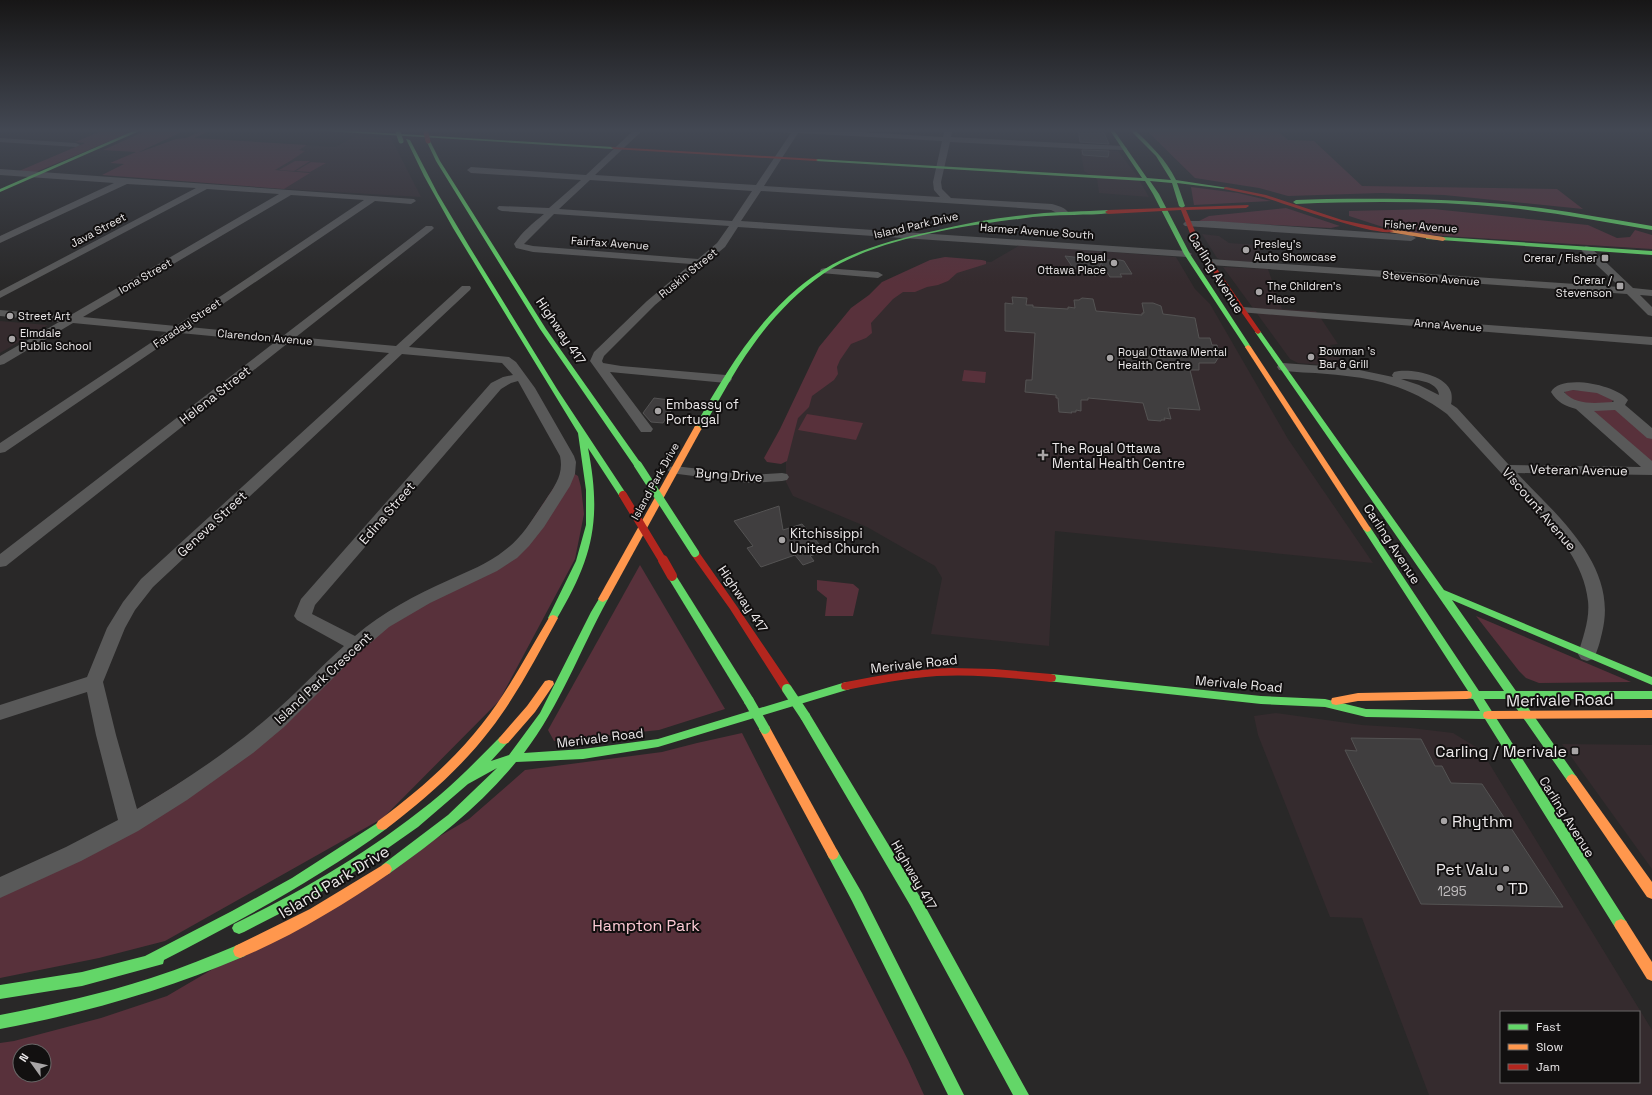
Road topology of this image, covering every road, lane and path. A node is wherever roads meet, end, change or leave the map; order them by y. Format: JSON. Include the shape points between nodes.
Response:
{"nodes":[{"id":1,"x":26,"y":180,"type":"edge"},
{"id":2,"x":113,"y":180,"type":"edge"},
{"id":3,"x":428,"y":180,"type":"edge"},
{"id":4,"x":450,"y":180,"type":"edge"},
{"id":5,"x":586,"y":180,"type":"edge"},
{"id":6,"x":624,"y":180,"type":"edge"},
{"id":7,"x":765,"y":180,"type":"edge"},
{"id":8,"x":937,"y":180,"type":"edge"},
{"id":9,"x":1147,"y":180,"type":"edge"},
{"id":10,"x":1148,"y":180,"type":"edge"},
{"id":11,"x":1162,"y":180,"type":"edge"},
{"id":12,"x":126,"y":181,"type":"junction"},
{"id":13,"x":1176,"y":181,"type":"junction"},
{"id":14,"x":207,"y":186,"type":"junction"},
{"id":15,"x":760,"y":188,"type":"junction"},
{"id":16,"x":0,"y":191,"type":"edge"},
{"id":17,"x":1165,"y":191,"type":"dead end"},
{"id":18,"x":290,"y":192,"type":"junction"},
{"id":19,"x":1262,"y":195,"type":"junction"},
{"id":20,"x":374,"y":198,"type":"junction"},
{"id":21,"x":411,"y":201,"type":"dead end"},
{"id":22,"x":949,"y":201,"type":"junction"},
{"id":23,"x":1320,"y":201,"type":"junction"},
{"id":24,"x":1172,"y":202,"type":"dead end"},
{"id":25,"x":1288,"y":202,"type":"junction"},
{"id":26,"x":502,"y":208,"type":"dead end"},
{"id":27,"x":1183,"y":209,"type":"junction"},
{"id":28,"x":553,"y":210,"type":"junction"},
{"id":29,"x":1165,"y":211,"type":"junction"},
{"id":30,"x":1064,"y":213,"type":"junction"},
{"id":31,"x":1324,"y":216,"type":"junction"},
{"id":32,"x":735,"y":224,"type":"junction"},
{"id":33,"x":1188,"y":224,"type":"junction"},
{"id":34,"x":429,"y":228,"type":"dead end"},
{"id":35,"x":1652,"y":228,"type":"edge"},
{"id":36,"x":920,"y":235,"type":"junction"},
{"id":37,"x":1411,"y":238,"type":"junction"},
{"id":38,"x":1443,"y":239,"type":"junction"},
{"id":39,"x":0,"y":240,"type":"edge"},
{"id":40,"x":1586,"y":249,"type":"junction"},
{"id":41,"x":1652,"y":253,"type":"edge"},
{"id":42,"x":1187,"y":254,"type":"junction"},
{"id":43,"x":701,"y":262,"type":"junction"},
{"id":44,"x":1210,"y":262,"type":"junction"},
{"id":45,"x":825,"y":271,"type":"junction"},
{"id":46,"x":878,"y":275,"type":"dead end"},
{"id":47,"x":466,"y":288,"type":"dead end"},
{"id":48,"x":1630,"y":292,"type":"junction"},
{"id":49,"x":1652,"y":293,"type":"edge"},
{"id":50,"x":0,"y":295,"type":"edge"},
{"id":51,"x":1217,"y":301,"type":"junction"},
{"id":52,"x":1240,"y":305,"type":"junction"},
{"id":53,"x":1652,"y":312,"type":"edge"},
{"id":54,"x":0,"y":313,"type":"edge"},
{"id":55,"x":71,"y":320,"type":"junction"},
{"id":56,"x":178,"y":330,"type":"junction"},
{"id":57,"x":287,"y":340,"type":"junction"},
{"id":58,"x":1652,"y":341,"type":"edge"},
{"id":59,"x":401,"y":350,"type":"junction"},
{"id":60,"x":0,"y":361,"type":"edge"},
{"id":61,"x":599,"y":366,"type":"junction"},
{"id":62,"x":1283,"y":367,"type":"junction"},
{"id":63,"x":521,"y":377,"type":"junction"},
{"id":64,"x":726,"y":379,"type":"junction"},
{"id":65,"x":1582,"y":406,"type":"junction"},
{"id":66,"x":1618,"y":406,"type":"junction"},
{"id":67,"x":646,"y":429,"type":"dead end"},
{"id":68,"x":581,"y":434,"type":"junction"},
{"id":69,"x":1652,"y":435,"type":"edge"},
{"id":70,"x":0,"y":449,"type":"edge"},
{"id":71,"x":1505,"y":469,"type":"junction"},
{"id":72,"x":675,"y":470,"type":"junction"},
{"id":73,"x":1652,"y":470,"type":"edge"},
{"id":74,"x":782,"y":477,"type":"dead end"},
{"id":75,"x":0,"y":562,"type":"edge"},
{"id":76,"x":1441,"y":592,"type":"junction"},
{"id":77,"x":586,"y":631,"type":"junction"},
{"id":78,"x":356,"y":644,"type":"junction"},
{"id":79,"x":1587,"y":654,"type":"junction"},
{"id":80,"x":1652,"y":681,"type":"edge"},
{"id":81,"x":94,"y":682,"type":"junction"},
{"id":82,"x":1476,"y":695,"type":"junction"},
{"id":83,"x":1652,"y":695,"type":"edge"},
{"id":84,"x":1514,"y":696,"type":"junction"},
{"id":85,"x":1324,"y":703,"type":"junction"},
{"id":86,"x":0,"y":713,"type":"edge"},
{"id":87,"x":1652,"y":714,"type":"edge"},
{"id":88,"x":1490,"y":715,"type":"junction"},
{"id":89,"x":1527,"y":715,"type":"junction"},
{"id":90,"x":514,"y":758,"type":"junction"},
{"id":91,"x":467,"y":779,"type":"junction"},
{"id":92,"x":130,"y":824,"type":"junction"},
{"id":93,"x":0,"y":888,"type":"edge"},
{"id":94,"x":1652,"y":893,"type":"edge"},
{"id":95,"x":227,"y":933,"type":"dead end"},
{"id":96,"x":206,"y":942,"type":"dead end"},
{"id":97,"x":145,"y":963,"type":"junction"},
{"id":98,"x":1652,"y":974,"type":"edge"},
{"id":99,"x":0,"y":992,"type":"edge"},
{"id":100,"x":0,"y":1022,"type":"edge"},
{"id":101,"x":956,"y":1095,"type":"edge"},
{"id":102,"x":1021,"y":1095,"type":"edge"}],
"edges":[{"from":1,"to":16,"type":"main road"},
{"from":2,"to":12,"type":"street"},
{"from":3,"to":68,"type":"main road"},
{"from":4,"to":102,"type":"main road","name":"Highway 417","bridge":true,"via":[[543,329],[638,465],[804,716],[915,901]]},
{"from":5,"to":28,"type":"street"},
{"from":6,"to":15,"type":"street"},
{"from":7,"to":15,"type":"street","name":"Ruskin Street"},
{"from":8,"to":22,"type":"street","via":[[938,190]]},
{"from":9,"to":29,"type":"main road","name":"Carling Avenue"},
{"from":10,"to":17,"type":"main road"},
{"from":11,"to":13,"type":"main road"},
{"from":12,"to":14,"type":"street"},
{"from":12,"to":39,"type":"street"},
{"from":13,"to":19,"type":"main road","via":[[1215,185]]},
{"from":13,"to":27,"type":"main road","name":"Carling Avenue"},
{"from":14,"to":18,"type":"street"},
{"from":14,"to":50,"type":"street","name":"Java Street"},
{"from":15,"to":22,"type":"street"},
{"from":15,"to":32,"type":"street","name":"Ruskin Street"},
{"from":18,"to":20,"type":"street"},
{"from":18,"to":55,"type":"street","name":"Iona Street"},
{"from":19,"to":23,"type":"main road"},
{"from":19,"to":25,"type":"main road"},
{"from":20,"to":21,"type":"street"},
{"from":20,"to":56,"type":"street","name":"Faraday Street"},
{"from":22,"to":30,"type":"street","via":[[1054,207]]},
{"from":23,"to":25,"type":"main road"},
{"from":23,"to":35,"type":"main road","via":[[1388,199],[1469,203],[1543,210]]},
{"from":24,"to":27,"type":"main road"},
{"from":25,"to":27,"type":"main road","name":"Island Park Drive"},
{"from":25,"to":31,"type":"main road"},
{"from":26,"to":28,"type":"street","name":"Harmer Avenue South"},
{"from":27,"to":29,"type":"main road","name":"Island Park Drive"},
{"from":27,"to":33,"type":"main road","name":"Carling Avenue"},
{"from":28,"to":32,"type":"street","name":"Harmer Avenue South"},
{"from":28,"to":43,"type":"street","name":"Fairfax Avenue","via":[[526,235],[520,246]]},
{"from":29,"to":30,"type":"main road","name":"Island Park Drive"},
{"from":29,"to":42,"type":"main road","name":"Carling Avenue"},
{"from":30,"to":36,"type":"main road","name":"Island Park Drive"},
{"from":31,"to":37,"type":"main road","via":[[1366,230]]},
{"from":31,"to":38,"type":"main road","via":[[1381,231]]},
{"from":32,"to":36,"type":"street","name":"Harmer Avenue South"},
{"from":32,"to":43,"type":"street","name":"Ruskin Street","via":[[721,245]]},
{"from":33,"to":37,"type":"street","name":"Fisher Avenue"},
{"from":33,"to":44,"type":"main road","name":"Carling Avenue"},
{"from":34,"to":57,"type":"street","name":"Helena Street"},
{"from":36,"to":42,"type":"street","name":"Harmer Avenue South"},
{"from":36,"to":45,"type":"main road","name":"Island Park Drive","via":[[865,250]]},
{"from":37,"to":38,"type":"main road","name":"Fisher Avenue"},
{"from":38,"to":40,"type":"main road","name":"Fisher Avenue"},
{"from":40,"to":41,"type":"main road","name":"Fisher Avenue"},
{"from":40,"to":48,"type":"street"},
{"from":42,"to":51,"type":"main road","name":"Carling Avenue"},
{"from":43,"to":61,"type":"street","name":"Ruskin Street","via":[[651,303],[598,355],[596,361]]},
{"from":44,"to":48,"type":"street","name":"Stevenson Avenue"},
{"from":44,"to":52,"type":"main road","name":"Carling Avenue"},
{"from":45,"to":46,"type":"street"},
{"from":45,"to":64,"type":"main road","name":"Island Park Drive","via":[[772,318],[746,348]]},
{"from":47,"to":59,"type":"street","name":"Geneva Street"},
{"from":48,"to":49,"type":"street","name":"Stevenson Avenue"},
{"from":48,"to":53,"type":"street"},
{"from":51,"to":52,"type":"main road"},
{"from":51,"to":82,"type":"main road","name":"Carling Avenue"},
{"from":52,"to":58,"type":"street","name":"Anna Avenue"},
{"from":52,"to":62,"type":"main road","name":"Carling Avenue"},
{"from":54,"to":55,"type":"street","name":"Clarendon Avenue"},
{"from":55,"to":56,"type":"street","name":"Clarendon Avenue"},
{"from":55,"to":60,"type":"street","name":"Iona Street"},
{"from":56,"to":57,"type":"street","name":"Clarendon Avenue"},
{"from":56,"to":70,"type":"street","name":"Faraday Street"},
{"from":57,"to":59,"type":"street","name":"Clarendon Avenue"},
{"from":57,"to":75,"type":"street","name":"Helena Street"},
{"from":59,"to":63,"type":"street","name":"Clarendon Avenue","via":[[505,360],[511,363]]},
{"from":59,"to":81,"type":"street","name":"Geneva Street","via":[[148,584],[116,628]]},
{"from":61,"to":64,"type":"street"},
{"from":61,"to":67,"type":"street"},
{"from":62,"to":71,"type":"street","name":"Viscount Avenue","via":[[1368,374],[1395,380],[1430,394],[1445,404]]},
{"from":62,"to":76,"type":"main road","name":"Carling Avenue"},
{"from":63,"to":78,"type":"street","name":"Edina Street","via":[[496,386],[307,603],[303,616]]},
{"from":63,"to":78,"type":"street","name":"Island Park Crescent","via":[[569,461],[569,472],[557,495],[532,533],[505,559],[414,604],[387,620]]},
{"from":64,"to":72,"type":"main road","name":"Island Park Drive"},
{"from":65,"to":66,"type":"street"},
{"from":65,"to":66,"type":"street","via":[[1562,398],[1558,390],[1565,387],[1605,390],[1621,400]]},
{"from":65,"to":73,"type":"street"},
{"from":66,"to":69,"type":"street"},
{"from":68,"to":97,"type":"main road","via":[[591,504],[585,549],[570,586],[524,672],[476,739],[423,792],[337,857],[246,910]]},
{"from":68,"to":101,"type":"main road","bridge":true,"via":[[623,495],[765,729],[857,897]]},
{"from":71,"to":73,"type":"street","name":"Veteran Avenue"},
{"from":71,"to":79,"type":"street","name":"Viscount Avenue","via":[[1565,535],[1588,572],[1597,600],[1597,612]]},
{"from":72,"to":74,"type":"street","name":"Byng Drive","via":[[742,478]]},
{"from":72,"to":77,"type":"main road","name":"Island Park Drive"},
{"from":76,"to":79,"type":"main road"},
{"from":76,"to":84,"type":"main road","name":"Carling Avenue"},
{"from":77,"to":90,"type":"main road","name":"Island Park Drive","via":[[550,706]]},
{"from":77,"to":91,"type":"main road","name":"Island Park Drive","via":[[537,701]]},
{"from":78,"to":92,"type":"street","name":"Island Park Crescent","via":[[261,736],[205,777]]},
{"from":79,"to":80,"type":"main road"},
{"from":81,"to":86,"type":"street"},
{"from":81,"to":92,"type":"street"},
{"from":82,"to":84,"type":"main road","name":"Merivale Road"},
{"from":82,"to":85,"type":"main road","name":"Merivale Road","via":[[1358,697]]},
{"from":82,"to":88,"type":"main road","name":"Carling Avenue"},
{"from":83,"to":84,"type":"main road","name":"Merivale Road"},
{"from":84,"to":89,"type":"main road","name":"Carling Avenue"},
{"from":85,"to":88,"type":"main road","name":"Merivale Road","via":[[1366,713]]},
{"from":85,"to":90,"type":"main road","name":"Merivale Road","via":[[1261,700],[1007,673],[938,672],[873,681],[823,692],[722,726],[651,744],[583,754]]},
{"from":87,"to":89,"type":"main road","name":"Merivale Road"},
{"from":88,"to":89,"type":"main road","name":"Merivale Road"},
{"from":88,"to":98,"type":"main road","name":"Carling Avenue","via":[[1534,790]]},
{"from":89,"to":94,"type":"main road","name":"Carling Avenue"},
{"from":90,"to":91,"type":"main road","name":"Merivale Road","via":[[493,765]]},
{"from":90,"to":100,"type":"main road","name":"Island Park Drive","via":[[481,794],[418,847],[367,883],[296,924],[208,966],[142,990],[72,1009]]},
{"from":91,"to":95,"type":"main road","name":"Island Park Drive","via":[[402,834],[345,873],[293,902]]},
{"from":92,"to":93,"type":"street","name":"Island Park Crescent","via":[[68,858]]},
{"from":96,"to":97,"type":"main road"},
{"from":97,"to":99,"type":"main road","via":[[82,978]]}]}
